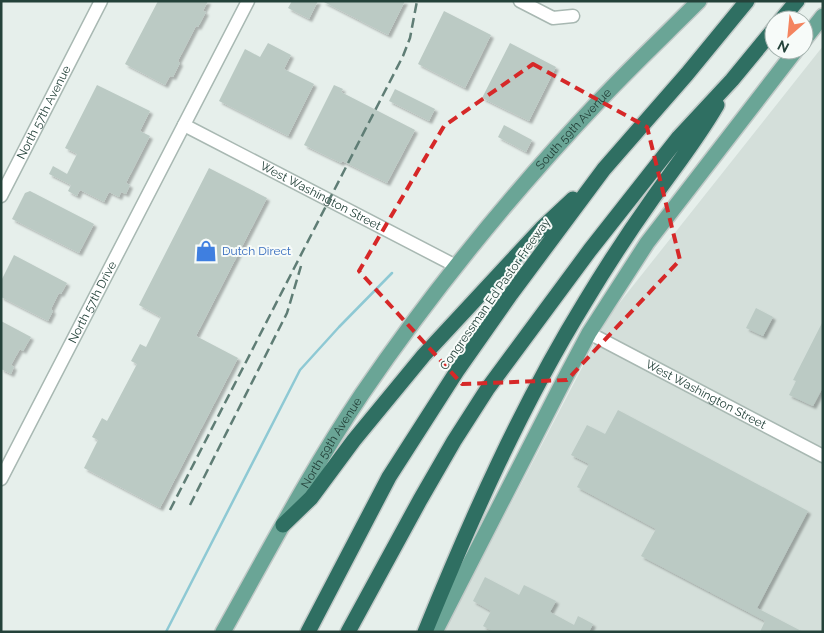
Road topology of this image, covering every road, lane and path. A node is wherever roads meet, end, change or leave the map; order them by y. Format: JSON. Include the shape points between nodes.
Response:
{"nodes":[{"id":1,"x":101,"y":1,"type":"edge"},
{"id":2,"x":248,"y":1,"type":"edge"},
{"id":3,"x":520,"y":1,"type":"edge"},
{"id":4,"x":699,"y":1,"type":"edge"},
{"id":5,"x":747,"y":1,"type":"edge"},
{"id":6,"x":573,"y":16,"type":"dead end"},
{"id":7,"x":823,"y":16,"type":"edge"},
{"id":8,"x":814,"y":27,"type":"edge"},
{"id":9,"x":764,"y":41,"type":"edge"},
{"id":10,"x":788,"y":60,"type":"edge"},
{"id":11,"x":732,"y":80,"type":"junction"},
{"id":12,"x":184,"y":125,"type":"junction"},
{"id":13,"x":604,"y":169,"type":"junction"},
{"id":14,"x":1,"y":196,"type":"edge"},
{"id":15,"x":456,"y":266,"type":"junction"},
{"id":16,"x":589,"y":333,"type":"junction"},
{"id":17,"x":823,"y":456,"type":"edge"},
{"id":18,"x":1,"y":479,"type":"edge"},
{"id":19,"x":283,"y":525,"type":"junction"},
{"id":20,"x":224,"y":632,"type":"edge"},
{"id":21,"x":308,"y":632,"type":"edge"},
{"id":22,"x":348,"y":632,"type":"edge"},
{"id":23,"x":425,"y":632,"type":"edge"},
{"id":24,"x":435,"y":632,"type":"edge"}],
"edges":[{"from":1,"to":14,"type":"street","name":"North 57th Avenue"},
{"from":2,"to":12,"type":"street","name":"North 57th Drive"},
{"from":3,"to":6,"type":"street","via":[[553,18]]},
{"from":4,"to":15,"type":"main road","name":"South 59th Avenue","via":[[600,99]]},
{"from":5,"to":13,"type":"highway","name":"Congressman Ed Pastor Freeway"},
{"from":7,"to":8,"type":"main road"},
{"from":9,"to":11,"type":"highway"},
{"from":10,"to":16,"type":"main road","via":[[647,244]]},
{"from":11,"to":22,"type":"highway","via":[[679,137],[543,311],[488,388],[420,500]]},
{"from":11,"to":23,"type":"highway","via":[[704,128],[623,240],[552,357],[490,483]]},
{"from":12,"to":15,"type":"street","name":"West Washington Street"},
{"from":12,"to":18,"type":"street","name":"North 57th Drive"},
{"from":13,"to":19,"type":"highway","via":[[542,228],[424,355],[311,498]]},
{"from":13,"to":21,"type":"highway","name":"Congressman Ed Pastor Freeway","via":[[511,294],[389,477]]},
{"from":15,"to":19,"type":"main road","name":"North 59th Avenue","via":[[361,396],[319,460]]},
{"from":16,"to":17,"type":"street","name":"West Washington Street"},
{"from":16,"to":24,"type":"main road"},
{"from":19,"to":20,"type":"main road","name":"North 59th Avenue"}]}
